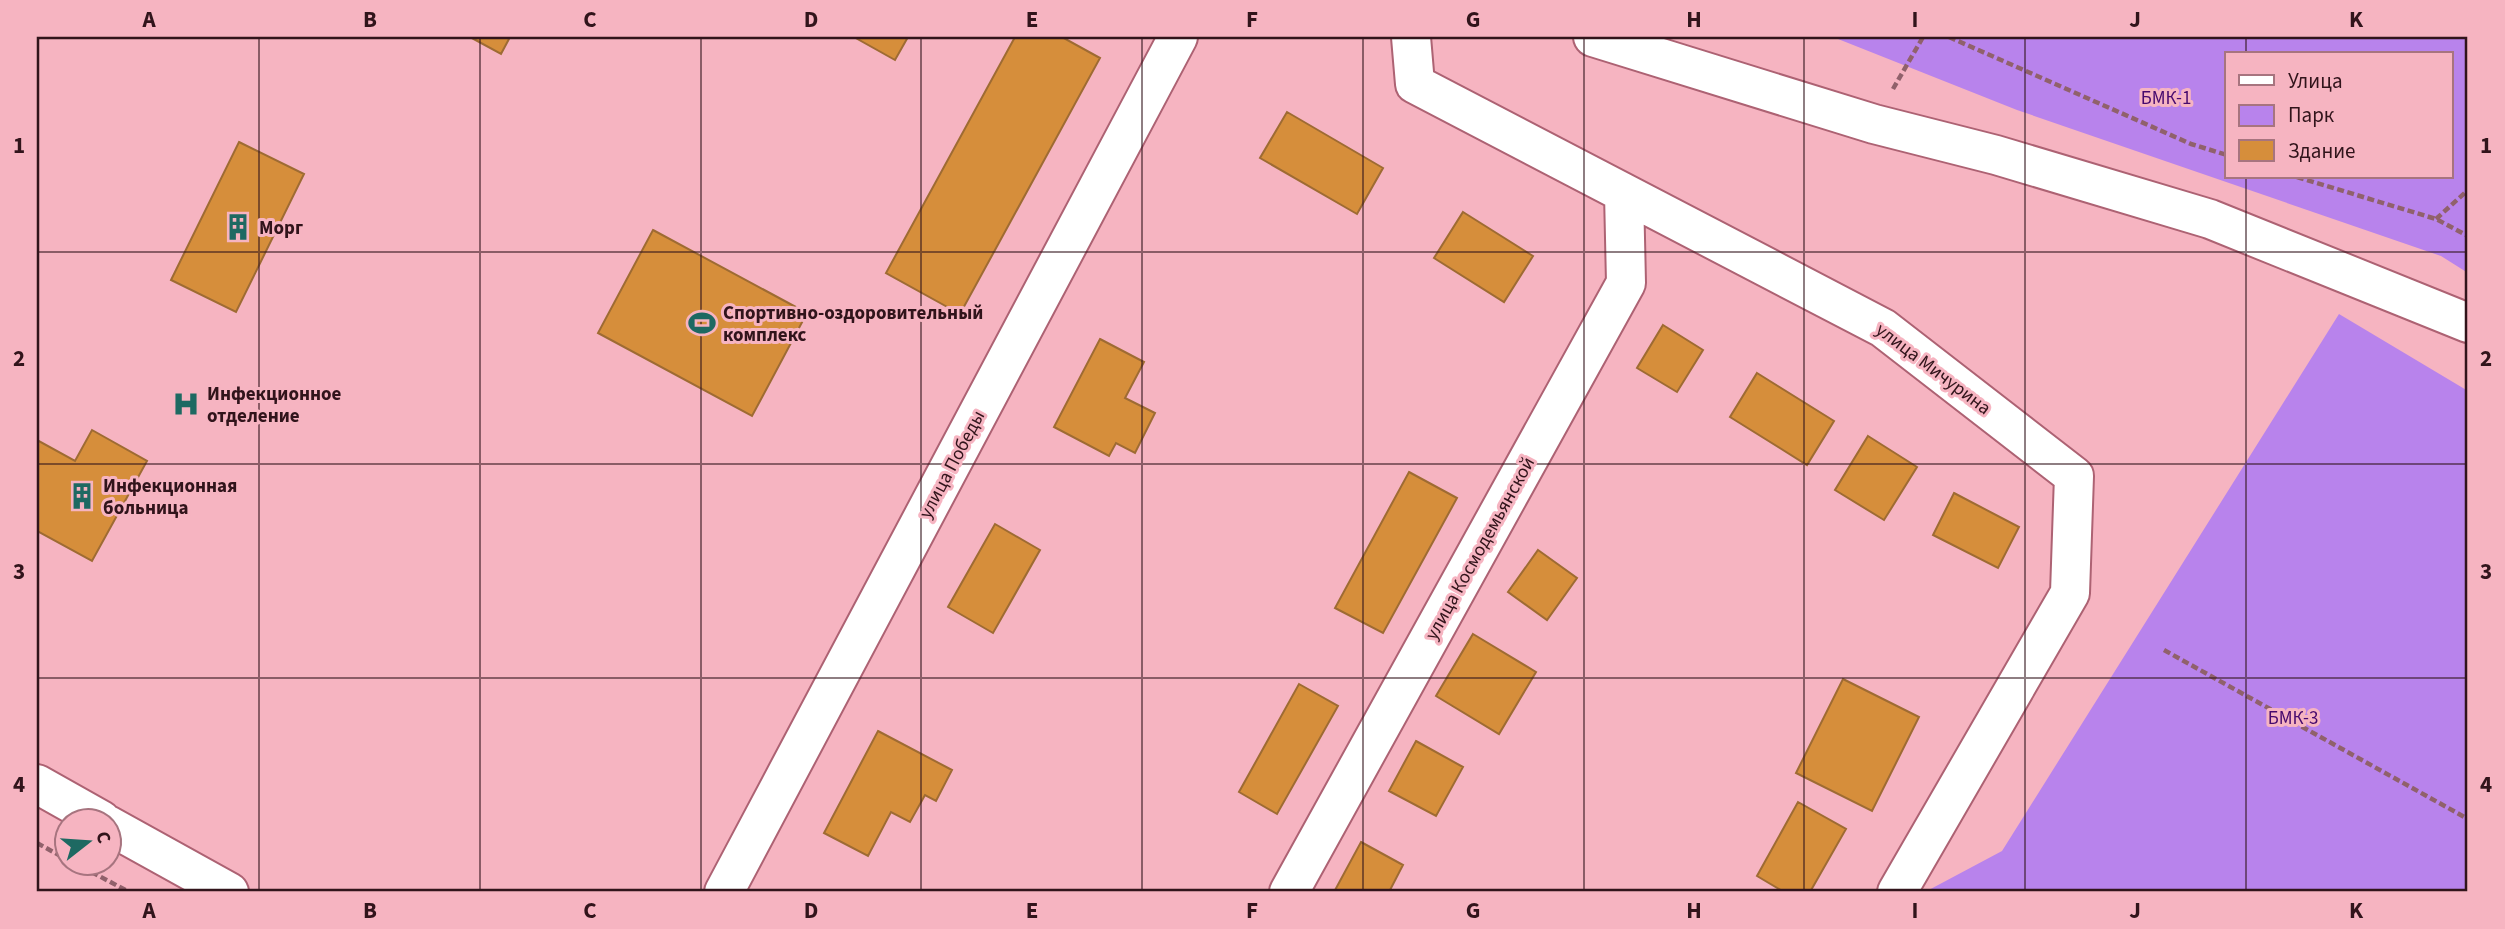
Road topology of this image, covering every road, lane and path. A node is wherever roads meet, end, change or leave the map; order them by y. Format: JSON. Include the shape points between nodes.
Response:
{"nodes":[{"id":1,"x":1178,"y":37,"type":"edge"},
{"id":2,"x":1411,"y":37,"type":"edge"},
{"id":3,"x":1593,"y":37,"type":"edge"},
{"id":4,"x":1923,"y":37,"type":"edge"},
{"id":5,"x":1949,"y":37,"type":"edge"},
{"id":6,"x":1874,"y":124,"type":"junction"},
{"id":7,"x":2225,"y":154,"type":"edge"},
{"id":8,"x":2300,"y":178,"type":"edge"},
{"id":9,"x":2468,"y":190,"type":"edge"},
{"id":10,"x":1624,"y":192,"type":"junction"},
{"id":11,"x":2436,"y":219,"type":"junction"},
{"id":12,"x":2468,"y":236,"type":"edge"},
{"id":13,"x":2468,"y":323,"type":"edge"},
{"id":14,"x":2164,"y":650,"type":"dead end"},
{"id":15,"x":37,"y":784,"type":"edge"},
{"id":16,"x":75,"y":806,"type":"edge"},
{"id":17,"x":2468,"y":819,"type":"edge"},
{"id":18,"x":122,"y":833,"type":"edge"},
{"id":19,"x":98,"y":876,"type":"edge"},
{"id":20,"x":129,"y":892,"type":"edge"},
{"id":21,"x":229,"y":892,"type":"edge"},
{"id":22,"x":724,"y":892,"type":"edge"},
{"id":23,"x":1289,"y":892,"type":"edge"},
{"id":24,"x":1897,"y":892,"type":"edge"}],
"edges":[{"from":1,"to":22,"type":"street","name":"улица Победы"},
{"from":2,"to":10,"type":"street","name":"улица Мичурина","via":[[1415,84]]},
{"from":3,"to":6,"type":"street"},
{"from":4,"to":6,"type":"path"},
{"from":5,"to":7,"type":"path","via":[[2191,145]]},
{"from":6,"to":13,"type":"street","via":[[2210,219]]},
{"from":8,"to":11,"type":"path"},
{"from":9,"to":11,"type":"path"},
{"from":10,"to":23,"type":"street","name":"улица Космодемьянской","via":[[1626,283]]},
{"from":10,"to":24,"type":"street","name":"улица Мичурина","via":[[1883,328],[2074,476],[2070,593]]},
{"from":11,"to":12,"type":"path"},
{"from":14,"to":17,"type":"path"},
{"from":15,"to":16,"type":"street"},
{"from":18,"to":21,"type":"street"},
{"from":19,"to":20,"type":"path"}]}
